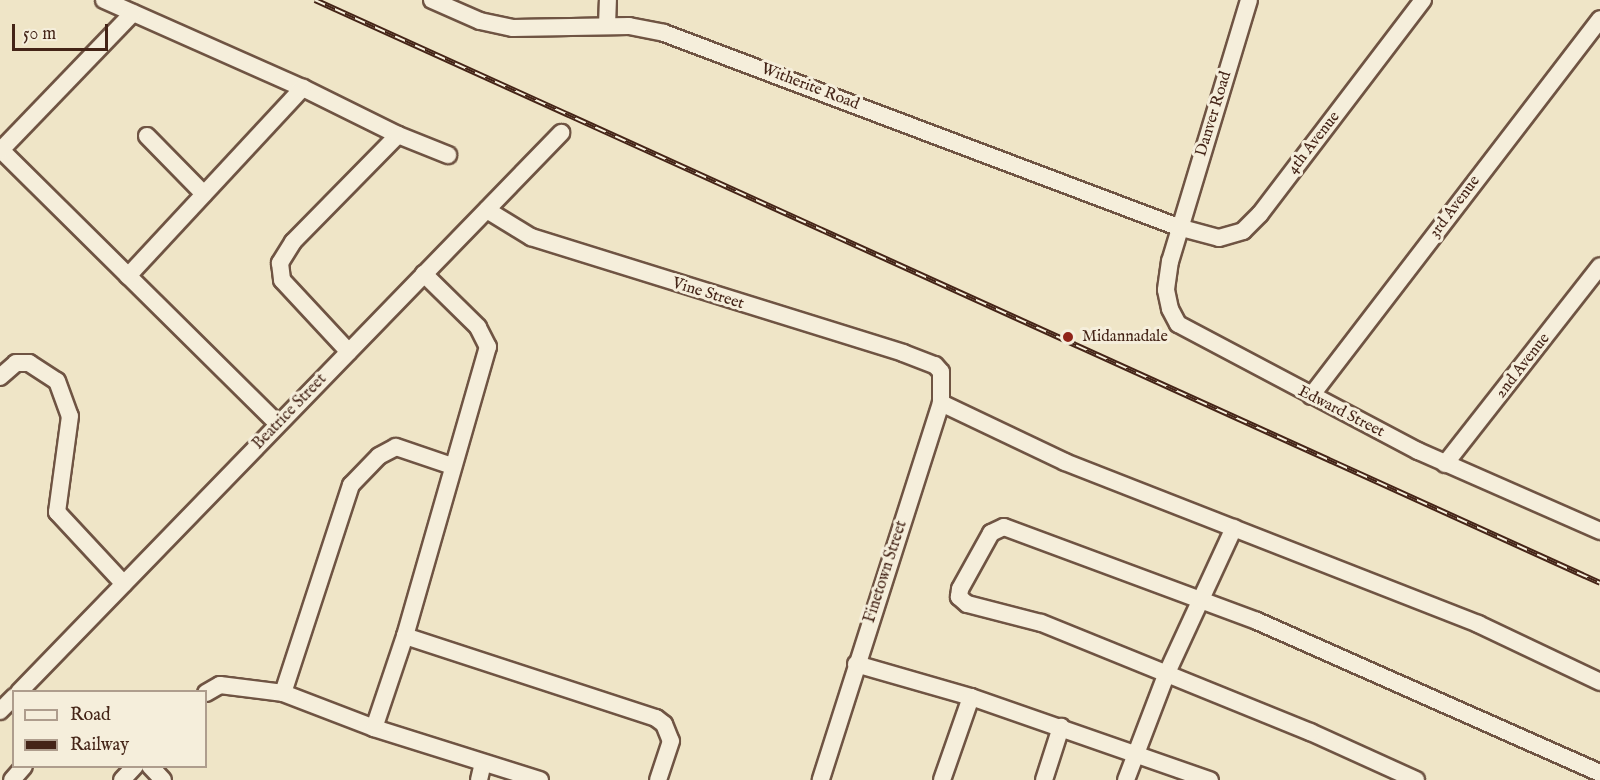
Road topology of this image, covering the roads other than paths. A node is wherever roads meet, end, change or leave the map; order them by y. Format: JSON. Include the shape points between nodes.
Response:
{"nodes":[{"id":1,"x":105,"y":0,"type":"edge"},
{"id":2,"x":432,"y":0,"type":"edge"},
{"id":3,"x":608,"y":0,"type":"edge"},
{"id":4,"x":1249,"y":0,"type":"edge"},
{"id":5,"x":1423,"y":0,"type":"edge"},
{"id":6,"x":133,"y":13,"type":"junction"},
{"id":7,"x":1600,"y":18,"type":"edge"},
{"id":8,"x":607,"y":26,"type":"junction"},
{"id":9,"x":303,"y":88,"type":"junction"},
{"id":10,"x":561,"y":133,"type":"dead end"},
{"id":11,"x":398,"y":135,"type":"junction"},
{"id":12,"x":147,"y":136,"type":"dead end"},
{"id":13,"x":0,"y":150,"type":"edge"},
{"id":14,"x":448,"y":155,"type":"dead end"},
{"id":15,"x":204,"y":194,"type":"junction"},
{"id":16,"x":487,"y":210,"type":"junction"},
{"id":17,"x":1178,"y":227,"type":"junction"},
{"id":18,"x":1600,"y":266,"type":"edge"},
{"id":19,"x":424,"y":274,"type":"junction"},
{"id":20,"x":128,"y":276,"type":"junction"},
{"id":21,"x":349,"y":352,"type":"junction"},
{"id":22,"x":935,"y":365,"type":"joint"},
{"id":23,"x":0,"y":377,"type":"edge"},
{"id":24,"x":1311,"y":396,"type":"junction"},
{"id":25,"x":941,"y":403,"type":"junction"},
{"id":26,"x":278,"y":424,"type":"junction"},
{"id":27,"x":1445,"y":464,"type":"junction"},
{"id":28,"x":452,"y":466,"type":"junction"},
{"id":29,"x":1234,"y":528,"type":"junction"},
{"id":30,"x":1600,"y":531,"type":"edge"},
{"id":31,"x":123,"y":584,"type":"junction"},
{"id":32,"x":1202,"y":601,"type":"junction"},
{"id":33,"x":405,"y":636,"type":"junction"},
{"id":34,"x":856,"y":664,"type":"junction"},
{"id":35,"x":1166,"y":675,"type":"junction"},
{"id":36,"x":1600,"y":682,"type":"edge"},
{"id":37,"x":21,"y":690,"type":"edge"},
{"id":38,"x":207,"y":692,"type":"edge"},
{"id":39,"x":284,"y":693,"type":"junction"},
{"id":40,"x":971,"y":697,"type":"junction"},
{"id":41,"x":12,"y":699,"type":"edge"},
{"id":42,"x":0,"y":711,"type":"edge"},
{"id":43,"x":374,"y":728,"type":"junction"},
{"id":44,"x":1061,"y":728,"type":"junction"},
{"id":45,"x":1136,"y":755,"type":"junction"},
{"id":46,"x":483,"y":763,"type":"junction"},
{"id":47,"x":22,"y":768,"type":"edge"},
{"id":48,"x":133,"y":768,"type":"edge"},
{"id":49,"x":152,"y":768,"type":"edge"},
{"id":50,"x":1600,"y":773,"type":"edge"},
{"id":51,"x":12,"y":780,"type":"edge"},
{"id":52,"x":122,"y":780,"type":"edge"},
{"id":53,"x":163,"y":780,"type":"edge"},
{"id":54,"x":478,"y":780,"type":"edge"},
{"id":55,"x":540,"y":780,"type":"edge"},
{"id":56,"x":658,"y":780,"type":"edge"},
{"id":57,"x":821,"y":780,"type":"edge"},
{"id":58,"x":942,"y":780,"type":"edge"},
{"id":59,"x":1044,"y":780,"type":"edge"},
{"id":60,"x":1126,"y":780,"type":"edge"},
{"id":61,"x":1209,"y":780,"type":"edge"},
{"id":62,"x":1416,"y":780,"type":"edge"}],
"edges":[{"from":1,"to":6,"type":"street"},
{"from":2,"to":8,"type":"street","name":"Witherite Road","via":[[480,21],[513,28]]},
{"from":3,"to":8,"type":"street"},
{"from":4,"to":17,"type":"street","name":"Danver Road"},
{"from":5,"to":17,"type":"street","name":"4th Avenue","via":[[1250,225],[1219,238]]},
{"from":6,"to":9,"type":"street"},
{"from":6,"to":13,"type":"street"},
{"from":7,"to":24,"type":"street","name":"3rd Avenue"},
{"from":8,"to":17,"type":"street","name":"Witherite Road","via":[[664,33]]},
{"from":9,"to":11,"type":"street"},
{"from":9,"to":15,"type":"street"},
{"from":10,"to":16,"type":"street","name":"Beatrice Street"},
{"from":11,"to":14,"type":"street"},
{"from":11,"to":21,"type":"street","via":[[293,242],[280,263],[282,280]]},
{"from":12,"to":15,"type":"street"},
{"from":13,"to":20,"type":"street"},
{"from":15,"to":20,"type":"street"},
{"from":16,"to":19,"type":"street","name":"Beatrice Street"},
{"from":16,"to":22,"type":"street","name":"Vine Street","via":[[531,237],[597,260]]},
{"from":17,"to":24,"type":"street","name":"Edward Street","via":[[1166,290],[1178,324]]},
{"from":18,"to":27,"type":"street","name":"2nd Avenue"},
{"from":19,"to":21,"type":"street","name":"Beatrice Street"},
{"from":19,"to":28,"type":"street","via":[[478,327],[488,347]]},
{"from":20,"to":26,"type":"street"},
{"from":21,"to":26,"type":"street","name":"Beatrice Street"},
{"from":22,"to":25,"type":"street","name":"Finetown Street","via":[[943,385]]},
{"from":23,"to":31,"type":"street","via":[[16,363],[29,363],[57,381],[70,416],[57,512]]},
{"from":24,"to":27,"type":"street","name":"Edward Street"},
{"from":25,"to":29,"type":"street","via":[[1065,462]]},
{"from":25,"to":34,"type":"street","name":"Finetown Street"},
{"from":26,"to":31,"type":"street","name":"Beatrice Street"},
{"from":27,"to":30,"type":"street","name":"Edward Street"},
{"from":28,"to":33,"type":"street"},
{"from":28,"to":39,"type":"street","via":[[396,447],[379,456],[351,485]]},
{"from":29,"to":32,"type":"street"},
{"from":29,"to":36,"type":"street","via":[[1478,624]]},
{"from":31,"to":37,"type":"street","name":"Beatrice Street"},
{"from":32,"to":35,"type":"street"},
{"from":32,"to":35,"type":"street","via":[[998,527],[960,589],[959,597],[967,604],[1041,623]]},
{"from":32,"to":50,"type":"street","via":[[1362,665]]},
{"from":33,"to":43,"type":"street"},
{"from":33,"to":56,"type":"street","via":[[656,718],[664,724],[671,741]]},
{"from":34,"to":40,"type":"street"},
{"from":34,"to":57,"type":"street","name":"Finetown Street"},
{"from":35,"to":45,"type":"street"},
{"from":35,"to":62,"type":"street","via":[[1311,732]]},
{"from":38,"to":39,"type":"street","via":[[220,685]]},
{"from":39,"to":43,"type":"street"},
{"from":40,"to":44,"type":"street"},
{"from":40,"to":58,"type":"street"},
{"from":41,"to":42,"type":"street"},
{"from":43,"to":46,"type":"street"},
{"from":44,"to":45,"type":"street"},
{"from":44,"to":59,"type":"street"},
{"from":45,"to":60,"type":"street"},
{"from":45,"to":61,"type":"street"},
{"from":46,"to":54,"type":"street"},
{"from":46,"to":55,"type":"street"},
{"from":47,"to":51,"type":"street"},
{"from":48,"to":52,"type":"street"},
{"from":49,"to":53,"type":"street"}]}
